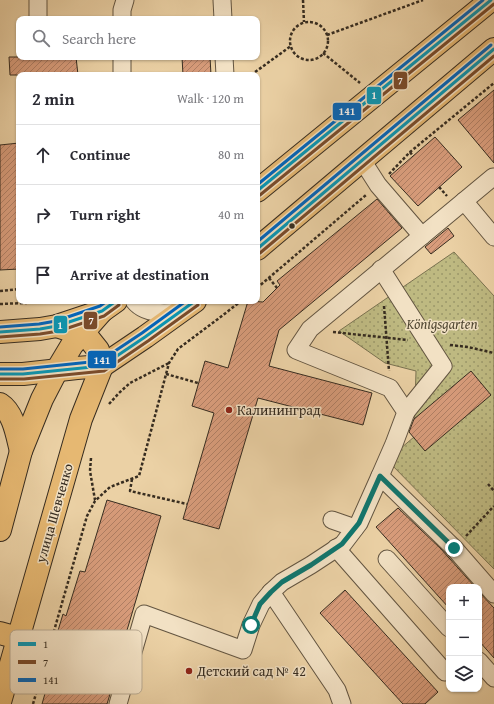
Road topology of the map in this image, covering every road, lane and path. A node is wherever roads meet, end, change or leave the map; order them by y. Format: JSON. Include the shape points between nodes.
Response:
{"nodes":[{"id":1,"x":38,"y":0,"type":"edge"},
{"id":2,"x":125,"y":0,"type":"edge"},
{"id":3,"x":222,"y":0,"type":"edge"},
{"id":4,"x":303,"y":0,"type":"edge"},
{"id":5,"x":423,"y":0,"type":"edge"},
{"id":6,"x":487,"y":2,"type":"edge"},
{"id":7,"x":38,"y":16,"type":"edge"},
{"id":8,"x":122,"y":16,"type":"edge"},
{"id":9,"x":223,"y":16,"type":"edge"},
{"id":10,"x":304,"y":22,"type":"junction"},
{"id":11,"x":327,"y":34,"type":"junction"},
{"id":12,"x":291,"y":46,"type":"junction"},
{"id":13,"x":494,"y":49,"type":"edge"},
{"id":14,"x":323,"y":53,"type":"junction"},
{"id":15,"x":122,"y":60,"type":"edge"},
{"id":16,"x":224,"y":60,"type":"edge"},
{"id":17,"x":122,"y":72,"type":"edge"},
{"id":18,"x":225,"y":72,"type":"edge"},
{"id":19,"x":255,"y":72,"type":"edge"},
{"id":20,"x":360,"y":83,"type":"dead end"},
{"id":21,"x":410,"y":152,"type":"dead end"},
{"id":22,"x":413,"y":156,"type":"dead end"},
{"id":23,"x":362,"y":160,"type":"junction"},
{"id":24,"x":493,"y":177,"type":"edge"},
{"id":25,"x":260,"y":189,"type":"edge"},
{"id":26,"x":464,"y":201,"type":"junction"},
{"id":27,"x":422,"y":236,"type":"junction"},
{"id":28,"x":494,"y":237,"type":"edge"},
{"id":29,"x":260,"y":246,"type":"edge"},
{"id":30,"x":381,"y":270,"type":"junction"},
{"id":31,"x":269,"y":278,"type":"dead end"},
{"id":32,"x":16,"y":288,"type":"edge"},
{"id":33,"x":277,"y":288,"type":"dead end"},
{"id":34,"x":0,"y":291,"type":"edge"},
{"id":35,"x":384,"y":300,"type":"dead end"},
{"id":36,"x":16,"y":303,"type":"edge"},
{"id":37,"x":0,"y":304,"type":"edge"},
{"id":38,"x":136,"y":304,"type":"edge"},
{"id":39,"x":237,"y":304,"type":"edge"},
{"id":40,"x":109,"y":306,"type":"edge"},
{"id":41,"x":188,"y":306,"type":"edge"},
{"id":42,"x":58,"y":326,"type":"junction"},
{"id":43,"x":310,"y":329,"type":"junction"},
{"id":44,"x":0,"y":332,"type":"edge"},
{"id":45,"x":81,"y":334,"type":"junction"},
{"id":46,"x":387,"y":338,"type":"junction"},
{"id":47,"x":428,"y":342,"type":"junction"},
{"id":48,"x":494,"y":353,"type":"edge"},
{"id":49,"x":169,"y":363,"type":"junction"},
{"id":50,"x":102,"y":366,"type":"junction"},
{"id":51,"x":57,"y":370,"type":"junction"},
{"id":52,"x":0,"y":374,"type":"edge"},
{"id":53,"x":166,"y":374,"type":"junction"},
{"id":54,"x":198,"y":382,"type":"dead end"},
{"id":55,"x":390,"y":388,"type":"junction"},
{"id":56,"x":0,"y":404,"type":"edge"},
{"id":57,"x":107,"y":406,"type":"dead end"},
{"id":58,"x":406,"y":412,"type":"junction"},
{"id":59,"x":22,"y":451,"type":"junction"},
{"id":60,"x":92,"y":452,"type":"dead end"},
{"id":61,"x":380,"y":476,"type":"junction"},
{"id":62,"x":132,"y":479,"type":"junction"},
{"id":63,"x":488,"y":484,"type":"dead end"},
{"id":64,"x":494,"y":491,"type":"edge"},
{"id":65,"x":95,"y":501,"type":"junction"},
{"id":66,"x":187,"y":504,"type":"dead end"},
{"id":67,"x":494,"y":506,"type":"edge"},
{"id":68,"x":332,"y":520,"type":"dead end"},
{"id":69,"x":355,"y":528,"type":"junction"},
{"id":70,"x":0,"y":530,"type":"edge"},
{"id":71,"x":336,"y":548,"type":"junction"},
{"id":72,"x":454,"y":548,"type":"junction"},
{"id":73,"x":387,"y":559,"type":"dead end"},
{"id":74,"x":271,"y":592,"type":"junction"},
{"id":75,"x":494,"y":594,"type":"edge"},
{"id":76,"x":446,"y":625,"type":"edge"},
{"id":77,"x":11,"y":630,"type":"edge"},
{"id":78,"x":54,"y":630,"type":"edge"},
{"id":79,"x":139,"y":630,"type":"edge"},
{"id":80,"x":9,"y":636,"type":"edge"},
{"id":81,"x":482,"y":664,"type":"edge"},
{"id":82,"x":445,"y":672,"type":"dead end"},
{"id":83,"x":494,"y":678,"type":"edge"},
{"id":84,"x":36,"y":694,"type":"edge"},
{"id":85,"x":121,"y":694,"type":"edge"},
{"id":86,"x":0,"y":702,"type":"edge"},
{"id":87,"x":33,"y":704,"type":"edge"},
{"id":88,"x":118,"y":704,"type":"edge"},
{"id":89,"x":342,"y":704,"type":"edge"}],
"edges":[{"from":1,"to":7,"type":"street"},
{"from":2,"to":8,"type":"street"},
{"from":3,"to":9,"type":"street"},
{"from":4,"to":10,"type":"path"},
{"from":5,"to":11,"type":"path"},
{"from":6,"to":25,"type":"main road"},
{"from":10,"to":11,"type":"path","via":[[316,23]]},
{"from":10,"to":12,"type":"path","via":[[298,24],[291,34]]},
{"from":11,"to":14,"type":"path","via":[[327,47]]},
{"from":12,"to":14,"type":"path","via":[[297,56],[308,60]]},
{"from":12,"to":19,"type":"path"},
{"from":13,"to":23,"type":"main road"},
{"from":14,"to":20,"type":"path"},
{"from":15,"to":17,"type":"street"},
{"from":16,"to":18,"type":"street"},
{"from":21,"to":22,"type":"path"},
{"from":23,"to":27,"type":"street","via":[[378,185]]},
{"from":23,"to":29,"type":"main road"},
{"from":24,"to":26,"type":"street"},
{"from":26,"to":27,"type":"street"},
{"from":26,"to":28,"type":"street"},
{"from":27,"to":30,"type":"street"},
{"from":30,"to":43,"type":"street"},
{"from":30,"to":47,"type":"street"},
{"from":31,"to":33,"type":"path"},
{"from":32,"to":34,"type":"path"},
{"from":35,"to":46,"type":"path"},
{"from":36,"to":37,"type":"path"},
{"from":38,"to":41,"type":"street","via":[[150,312],[166,313]]},
{"from":39,"to":49,"type":"path","via":[[178,349]]},
{"from":40,"to":42,"type":"main road"},
{"from":40,"to":45,"type":"main road"},
{"from":41,"to":50,"type":"main road"},
{"from":42,"to":44,"type":"main road"},
{"from":42,"to":45,"type":"main road"},
{"from":43,"to":46,"type":"path"},
{"from":43,"to":55,"type":"street","via":[[296,350]]},
{"from":45,"to":50,"type":"main road","via":[[98,350]]},
{"from":45,"to":51,"type":"main road"},
{"from":46,"to":47,"type":"path"},
{"from":46,"to":55,"type":"path"},
{"from":47,"to":48,"type":"path"},
{"from":47,"to":58,"type":"street","via":[[443,366]]},
{"from":49,"to":53,"type":"path"},
{"from":49,"to":57,"type":"path","via":[[130,383]]},
{"from":50,"to":51,"type":"main road"},
{"from":50,"to":77,"type":"main road","name":"улица Шевченко","via":[[81,419]]},
{"from":51,"to":52,"type":"main road"},
{"from":51,"to":59,"type":"main road"},
{"from":53,"to":54,"type":"path"},
{"from":53,"to":62,"type":"path","via":[[139,476]]},
{"from":55,"to":58,"type":"street"},
{"from":56,"to":59,"type":"main road","via":[[11,416]]},
{"from":58,"to":61,"type":"street"},
{"from":59,"to":70,"type":"main road"},
{"from":60,"to":65,"type":"path","via":[[90,471]]},
{"from":61,"to":69,"type":"street"},
{"from":61,"to":72,"type":"street"},
{"from":62,"to":65,"type":"path","via":[[110,487]]},
{"from":62,"to":66,"type":"path","via":[[130,490]]},
{"from":63,"to":64,"type":"path"},
{"from":65,"to":78,"type":"path","via":[[87,516]]},
{"from":67,"to":72,"type":"path"},
{"from":68,"to":69,"type":"street"},
{"from":69,"to":71,"type":"street"},
{"from":71,"to":74,"type":"street","via":[[282,582]]},
{"from":71,"to":82,"type":"street"},
{"from":72,"to":75,"type":"street"},
{"from":73,"to":76,"type":"street"},
{"from":74,"to":79,"type":"street","via":[[260,604],[244,650],[144,614]]},
{"from":74,"to":89,"type":"street","via":[[337,690]]},
{"from":80,"to":86,"type":"main road","name":"улица Шевченко"},
{"from":81,"to":83,"type":"street"},
{"from":84,"to":87,"type":"path"},
{"from":85,"to":88,"type":"street"}]}
